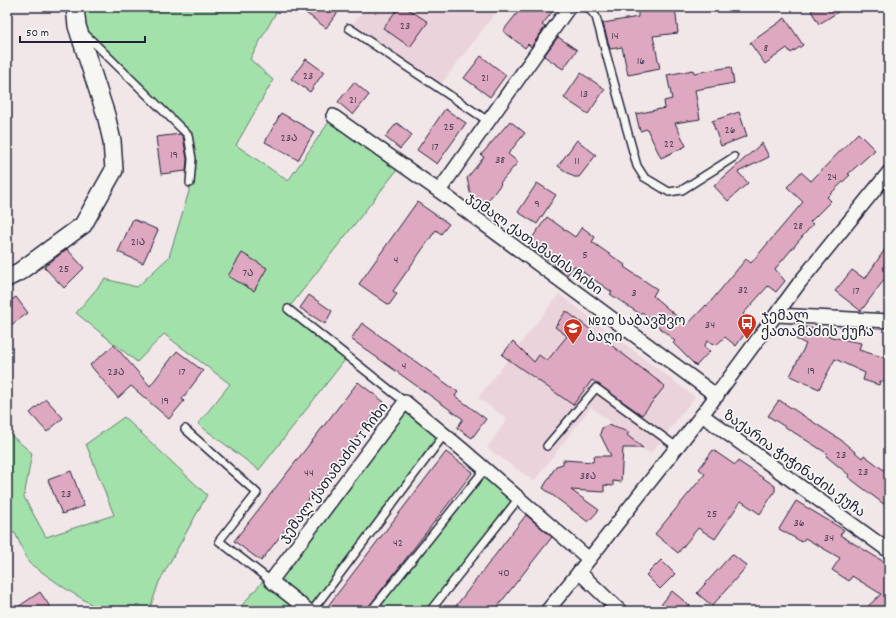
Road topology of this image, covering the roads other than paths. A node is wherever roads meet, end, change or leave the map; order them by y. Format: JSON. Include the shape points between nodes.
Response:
{"nodes":[{"id":1,"x":75,"y":7,"type":"edge"},
{"id":2,"x":569,"y":7,"type":"edge"},
{"id":3,"x":588,"y":7,"type":"edge"},
{"id":4,"x":77,"y":26,"type":"junction"},
{"id":5,"x":349,"y":28,"type":"dead end"},
{"id":6,"x":333,"y":116,"type":"dead end"},
{"id":7,"x":488,"y":121,"type":"junction"},
{"id":8,"x":734,"y":157,"type":"dead end"},
{"id":9,"x":889,"y":172,"type":"edge"},
{"id":10,"x":190,"y":182,"type":"dead end"},
{"id":11,"x":438,"y":191,"type":"junction"},
{"id":12,"x":7,"y":278,"type":"edge"},
{"id":13,"x":288,"y":309,"type":"dead end"},
{"id":14,"x":777,"y":315,"type":"junction"},
{"id":15,"x":889,"y":321,"type":"edge"},
{"id":16,"x":717,"y":396,"type":"junction"},
{"id":17,"x":405,"y":402,"type":"junction"},
{"id":18,"x":702,"y":415,"type":"junction"},
{"id":19,"x":185,"y":429,"type":"dead end"},
{"id":20,"x":444,"y":435,"type":"junction"},
{"id":21,"x":547,"y":446,"type":"dead end"},
{"id":22,"x":677,"y":447,"type":"junction"},
{"id":23,"x":485,"y":469,"type":"junction"},
{"id":24,"x":519,"y":498,"type":"junction"},
{"id":25,"x":889,"y":551,"type":"edge"},
{"id":26,"x":589,"y":559,"type":"junction"},
{"id":27,"x":579,"y":572,"type":"junction"},
{"id":28,"x":271,"y":581,"type":"junction"},
{"id":29,"x":310,"y":611,"type":"edge"},
{"id":30,"x":371,"y":611,"type":"edge"},
{"id":31,"x":430,"y":611,"type":"edge"},
{"id":32,"x":547,"y":611,"type":"edge"},
{"id":33,"x":620,"y":611,"type":"edge"}],
"edges":[{"from":1,"to":4,"type":"street"},
{"from":2,"to":7,"type":"street"},
{"from":3,"to":8,"type":"lane","via":[[596,16],[637,166],[644,177],[669,192],[682,190]]},
{"from":4,"to":10,"type":"lane","via":[[188,135],[192,159]]},
{"from":4,"to":12,"type":"street","via":[[106,115],[112,141],[114,170],[83,225]]},
{"from":5,"to":7,"type":"lane"},
{"from":6,"to":11,"type":"street","name":"ჯემალ ქათამაძის ჩიხი"},
{"from":7,"to":11,"type":"street"},
{"from":9,"to":14,"type":"street","via":[[800,282]]},
{"from":11,"to":16,"type":"street","name":"ჯემალ ქათამაძის ჩიხი"},
{"from":13,"to":17,"type":"lane"},
{"from":14,"to":15,"type":"street"},
{"from":14,"to":16,"type":"street"},
{"from":16,"to":18,"type":"street"},
{"from":17,"to":20,"type":"street","name":"ჯემალ ქათამაძის I ჩიხი"},
{"from":17,"to":28,"type":"street","name":"ჯემალ ქათამაძის I ჩიხი"},
{"from":18,"to":22,"type":"street"},
{"from":18,"to":25,"type":"street","name":"ზაქარია ჭიჭინაძის ქუჩა"},
{"from":19,"to":28,"type":"lane","via":[[257,493],[219,541]]},
{"from":20,"to":23,"type":"street","name":"ჯემალ ქათამაძის I ჩიხი"},
{"from":20,"to":29,"type":"lane"},
{"from":21,"to":22,"type":"lane","via":[[596,388]]},
{"from":22,"to":26,"type":"street"},
{"from":23,"to":24,"type":"street","name":"ჯემალ ქათამაძის I ჩიხი"},
{"from":23,"to":30,"type":"lane"},
{"from":24,"to":26,"type":"street","name":"ჯემალ ქათამაძის I ჩიხი"},
{"from":24,"to":31,"type":"lane"},
{"from":26,"to":27,"type":"street"},
{"from":27,"to":32,"type":"street"},
{"from":27,"to":33,"type":"street"},
{"from":28,"to":29,"type":"street"}]}
